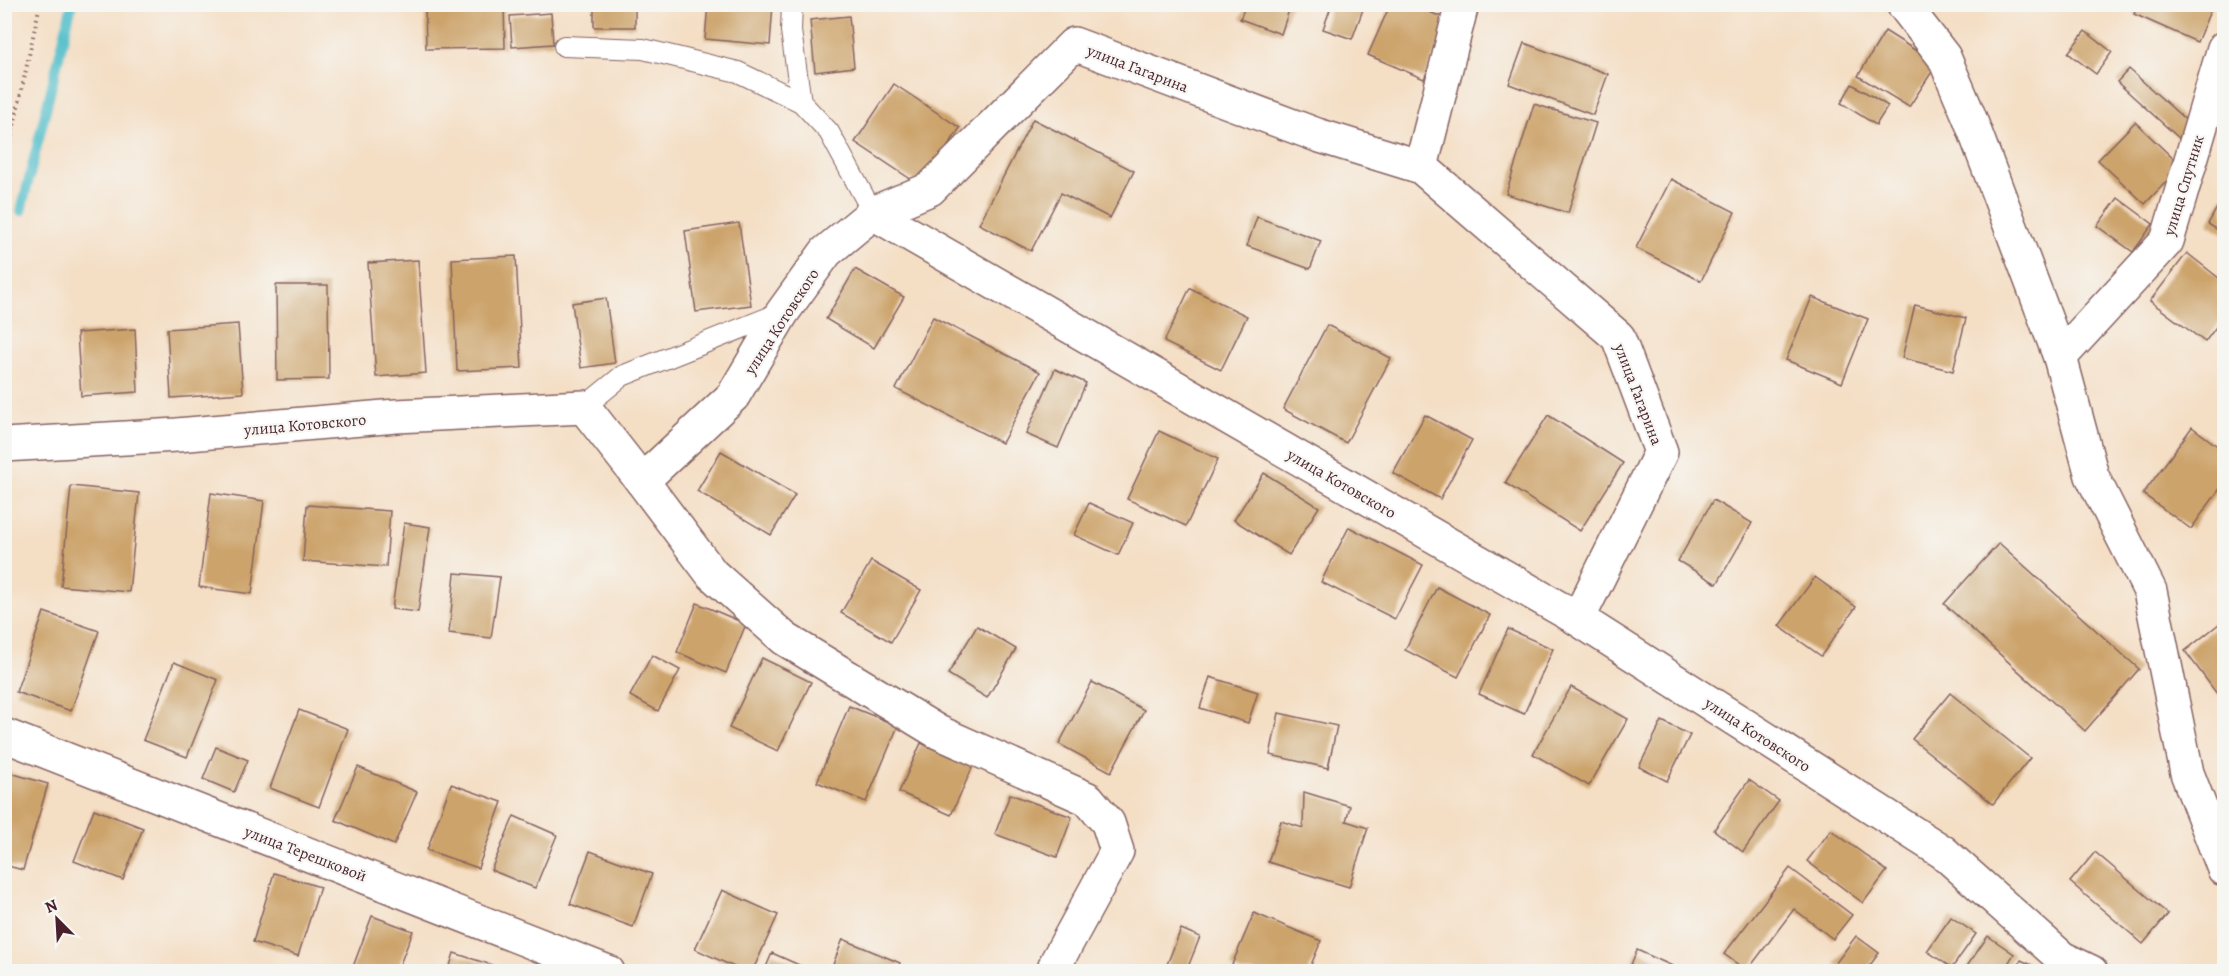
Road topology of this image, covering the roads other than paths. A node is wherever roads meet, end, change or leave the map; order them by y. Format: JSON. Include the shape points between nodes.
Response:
{"nodes":[{"id":1,"x":792,"y":4,"type":"edge"},
{"id":2,"x":1462,"y":4,"type":"edge"},
{"id":3,"x":1903,"y":4,"type":"edge"},
{"id":4,"x":564,"y":46,"type":"dead end"},
{"id":5,"x":2224,"y":48,"type":"edge"},
{"id":6,"x":801,"y":102,"type":"junction"},
{"id":7,"x":1421,"y":167,"type":"junction"},
{"id":8,"x":873,"y":213,"type":"junction"},
{"id":9,"x":782,"y":313,"type":"junction"},
{"id":10,"x":2060,"y":357,"type":"junction"},
{"id":11,"x":584,"y":407,"type":"junction"},
{"id":12,"x":4,"y":445,"type":"edge"},
{"id":13,"x":642,"y":481,"type":"junction"},
{"id":14,"x":1578,"y":619,"type":"junction"},
{"id":15,"x":4,"y":735,"type":"edge"},
{"id":16,"x":2224,"y":869,"type":"edge"},
{"id":17,"x":608,"y":972,"type":"edge"},
{"id":18,"x":1053,"y":972,"type":"edge"},
{"id":19,"x":2091,"y":972,"type":"edge"}],
"edges":[{"from":1,"to":6,"type":"lane"},
{"from":2,"to":7,"type":"street"},
{"from":3,"to":10,"type":"street","via":[[1944,57],[1957,86]]},
{"from":4,"to":6,"type":"lane","via":[[643,49],[738,72]]},
{"from":5,"to":10,"type":"street","name":"улица Спутник","via":[[2167,241]]},
{"from":6,"to":8,"type":"lane","via":[[829,132]]},
{"from":7,"to":8,"type":"street","name":"улица Гагарина","via":[[1317,135],[1074,44],[930,189]]},
{"from":7,"to":14,"type":"street","name":"улица Гагарина","via":[[1618,337],[1661,452]]},
{"from":8,"to":9,"type":"street","name":"улица Котовского","via":[[826,252]]},
{"from":8,"to":14,"type":"street","name":"улица Котовского"},
{"from":9,"to":11,"type":"lane","via":[[622,376]]},
{"from":9,"to":13,"type":"street","name":"улица Котовского","via":[[733,396]]},
{"from":10,"to":16,"type":"street","via":[[2092,476],[2150,591],[2187,773]]},
{"from":11,"to":12,"type":"street","name":"улица Котовского","via":[[396,416]]},
{"from":11,"to":13,"type":"street"},
{"from":13,"to":18,"type":"street","via":[[712,574],[785,639],[938,732],[1088,799],[1108,823],[1117,851]]},
{"from":14,"to":19,"type":"street","name":"улица Котовского","via":[[1943,852],[2062,958]]},
{"from":15,"to":17,"type":"street","name":"улица Терешковой"}]}
